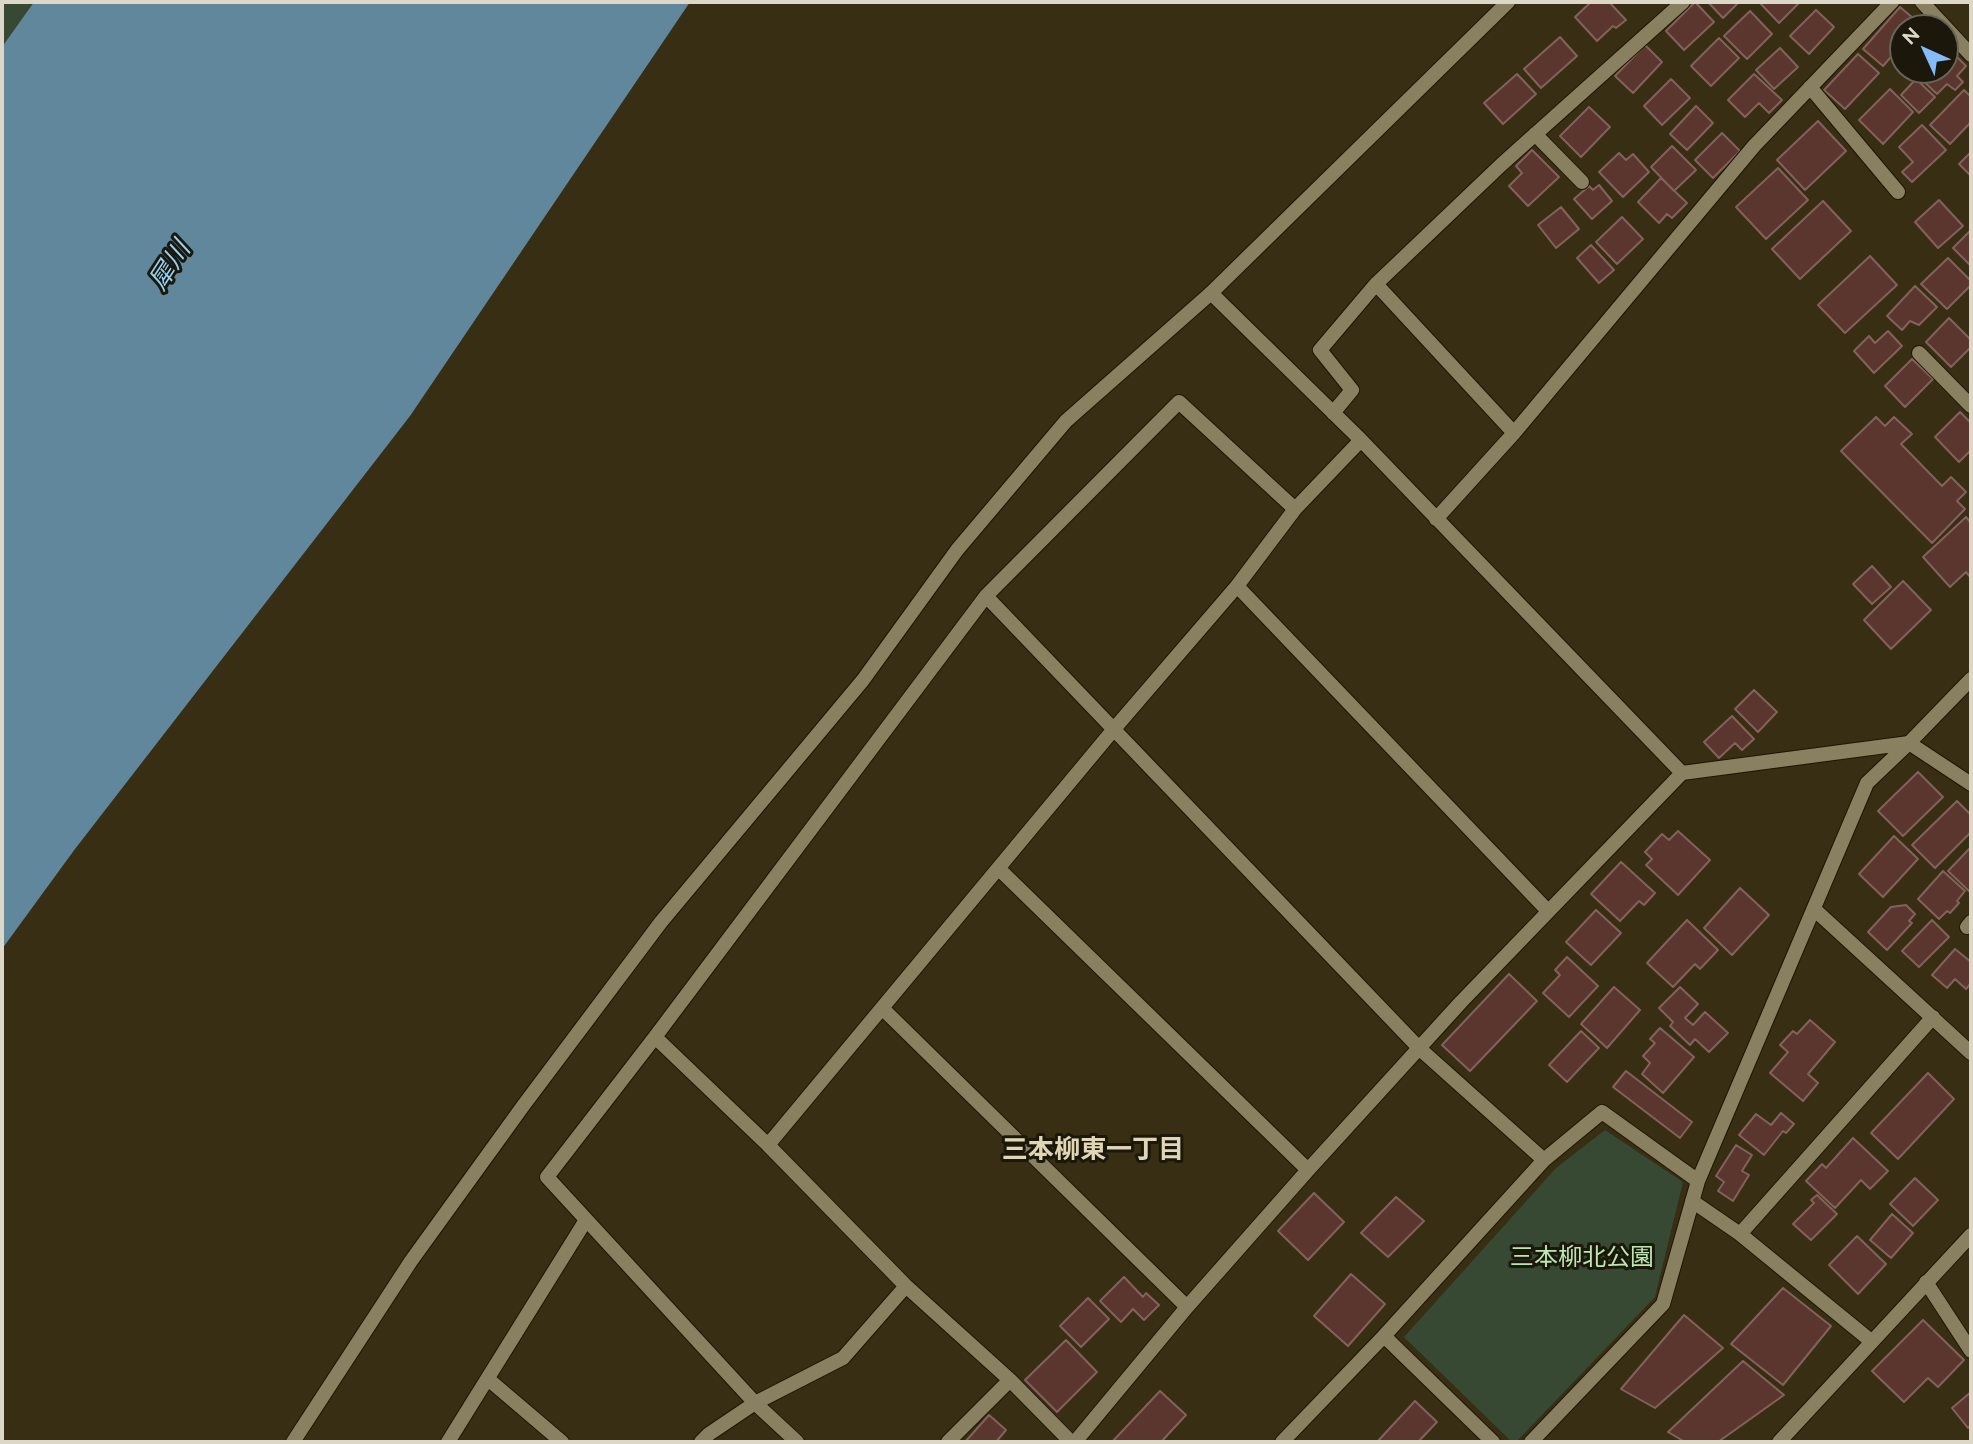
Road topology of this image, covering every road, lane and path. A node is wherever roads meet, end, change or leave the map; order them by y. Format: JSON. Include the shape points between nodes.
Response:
{"nodes":[{"id":1,"x":1508,"y":2,"type":"edge"},
{"id":2,"x":1683,"y":2,"type":"edge"},
{"id":3,"x":1892,"y":2,"type":"edge"},
{"id":4,"x":1922,"y":2,"type":"edge"},
{"id":5,"x":1971,"y":55,"type":"edge"},
{"id":6,"x":1810,"y":87,"type":"junction"},
{"id":7,"x":1535,"y":134,"type":"junction"},
{"id":8,"x":1583,"y":182,"type":"dead end"},
{"id":9,"x":1898,"y":192,"type":"dead end"},
{"id":10,"x":1376,"y":284,"type":"junction"},
{"id":11,"x":1211,"y":293,"type":"junction"},
{"id":12,"x":1919,"y":353,"type":"dead end"},
{"id":13,"x":1971,"y":406,"type":"edge"},
{"id":14,"x":1333,"y":413,"type":"junction"},
{"id":15,"x":1514,"y":432,"type":"junction"},
{"id":16,"x":1361,"y":440,"type":"junction"},
{"id":17,"x":1296,"y":509,"type":"junction"},
{"id":18,"x":1436,"y":519,"type":"junction"},
{"id":19,"x":1237,"y":586,"type":"junction"},
{"id":20,"x":986,"y":596,"type":"junction"},
{"id":21,"x":1971,"y":679,"type":"edge"},
{"id":22,"x":1114,"y":729,"type":"junction"},
{"id":23,"x":1909,"y":743,"type":"junction"},
{"id":24,"x":1682,"y":773,"type":"junction"},
{"id":25,"x":1971,"y":784,"type":"edge"},
{"id":26,"x":999,"y":869,"type":"junction"},
{"id":27,"x":1814,"y":909,"type":"junction"},
{"id":28,"x":1548,"y":911,"type":"junction"},
{"id":29,"x":882,"y":1008,"type":"junction"},
{"id":30,"x":1933,"y":1017,"type":"junction"},
{"id":31,"x":655,"y":1037,"type":"junction"},
{"id":32,"x":1420,"y":1049,"type":"junction"},
{"id":33,"x":1971,"y":1053,"type":"edge"},
{"id":34,"x":768,"y":1145,"type":"junction"},
{"id":35,"x":1544,"y":1160,"type":"junction"},
{"id":36,"x":1308,"y":1170,"type":"junction"},
{"id":37,"x":1698,"y":1181,"type":"junction"},
{"id":38,"x":1692,"y":1201,"type":"junction"},
{"id":39,"x":586,"y":1220,"type":"junction"},
{"id":40,"x":1740,"y":1234,"type":"junction"},
{"id":41,"x":1971,"y":1235,"type":"edge"},
{"id":42,"x":1926,"y":1282,"type":"junction"},
{"id":43,"x":906,"y":1286,"type":"junction"},
{"id":44,"x":1187,"y":1307,"type":"junction"},
{"id":45,"x":1384,"y":1336,"type":"junction"},
{"id":46,"x":1871,"y":1341,"type":"junction"},
{"id":47,"x":1971,"y":1351,"type":"edge"},
{"id":48,"x":488,"y":1379,"type":"junction"},
{"id":49,"x":1010,"y":1380,"type":"junction"},
{"id":50,"x":755,"y":1403,"type":"junction"},
{"id":51,"x":293,"y":1442,"type":"edge"},
{"id":52,"x":448,"y":1442,"type":"edge"},
{"id":53,"x":562,"y":1442,"type":"edge"},
{"id":54,"x":701,"y":1442,"type":"edge"},
{"id":55,"x":797,"y":1442,"type":"edge"},
{"id":56,"x":948,"y":1442,"type":"edge"},
{"id":57,"x":1073,"y":1442,"type":"edge"},
{"id":58,"x":1282,"y":1442,"type":"edge"},
{"id":59,"x":1493,"y":1442,"type":"edge"},
{"id":60,"x":1531,"y":1442,"type":"edge"},
{"id":61,"x":1779,"y":1442,"type":"edge"}],
"edges":[{"from":1,"to":11,"type":"street"},
{"from":2,"to":7,"type":"street"},
{"from":3,"to":6,"type":"street"},
{"from":4,"to":5,"type":"street"},
{"from":6,"to":9,"type":"street"},
{"from":6,"to":15,"type":"street","via":[[1754,146]]},
{"from":7,"to":8,"type":"street"},
{"from":7,"to":10,"type":"street"},
{"from":10,"to":14,"type":"street","via":[[1320,350],[1352,390]]},
{"from":10,"to":15,"type":"street"},
{"from":11,"to":14,"type":"street"},
{"from":11,"to":51,"type":"street","via":[[1066,421],[957,550],[863,680],[661,922],[523,1106],[411,1261]]},
{"from":12,"to":13,"type":"street"},
{"from":14,"to":16,"type":"street"},
{"from":15,"to":18,"type":"street"},
{"from":16,"to":17,"type":"street"},
{"from":16,"to":18,"type":"street"},
{"from":17,"to":19,"type":"street"},
{"from":17,"to":20,"type":"street","via":[[1179,402]]},
{"from":18,"to":24,"type":"street"},
{"from":19,"to":22,"type":"street"},
{"from":19,"to":28,"type":"street"},
{"from":20,"to":22,"type":"street"},
{"from":20,"to":31,"type":"street"},
{"from":21,"to":23,"type":"street"},
{"from":22,"to":26,"type":"street"},
{"from":22,"to":32,"type":"street"},
{"from":23,"to":24,"type":"street"},
{"from":23,"to":25,"type":"street"},
{"from":23,"to":27,"type":"street","via":[[1867,783]]},
{"from":24,"to":28,"type":"street"},
{"from":26,"to":29,"type":"street"},
{"from":26,"to":36,"type":"street"},
{"from":27,"to":30,"type":"street"},
{"from":27,"to":37,"type":"street"},
{"from":28,"to":32,"type":"street"},
{"from":29,"to":34,"type":"street"},
{"from":29,"to":44,"type":"street"},
{"from":30,"to":33,"type":"street"},
{"from":30,"to":40,"type":"street"},
{"from":31,"to":34,"type":"street"},
{"from":31,"to":39,"type":"street","via":[[547,1177]]},
{"from":32,"to":35,"type":"street"},
{"from":32,"to":36,"type":"street"},
{"from":34,"to":43,"type":"street"},
{"from":35,"to":37,"type":"street","via":[[1602,1112]]},
{"from":35,"to":45,"type":"street"},
{"from":36,"to":44,"type":"street"},
{"from":37,"to":38,"type":"street"},
{"from":38,"to":40,"type":"street"},
{"from":38,"to":60,"type":"street","via":[[1663,1304]]},
{"from":39,"to":48,"type":"street"},
{"from":39,"to":50,"type":"street"},
{"from":40,"to":46,"type":"street"},
{"from":41,"to":42,"type":"street"},
{"from":42,"to":46,"type":"street"},
{"from":42,"to":47,"type":"street"},
{"from":43,"to":49,"type":"street"},
{"from":43,"to":50,"type":"street","via":[[843,1358]]},
{"from":44,"to":57,"type":"street"},
{"from":45,"to":58,"type":"street"},
{"from":45,"to":59,"type":"street"},
{"from":46,"to":61,"type":"street"},
{"from":48,"to":52,"type":"street"},
{"from":48,"to":53,"type":"street"},
{"from":49,"to":56,"type":"street"},
{"from":49,"to":57,"type":"street"},
{"from":50,"to":54,"type":"street"},
{"from":50,"to":55,"type":"street"}]}
